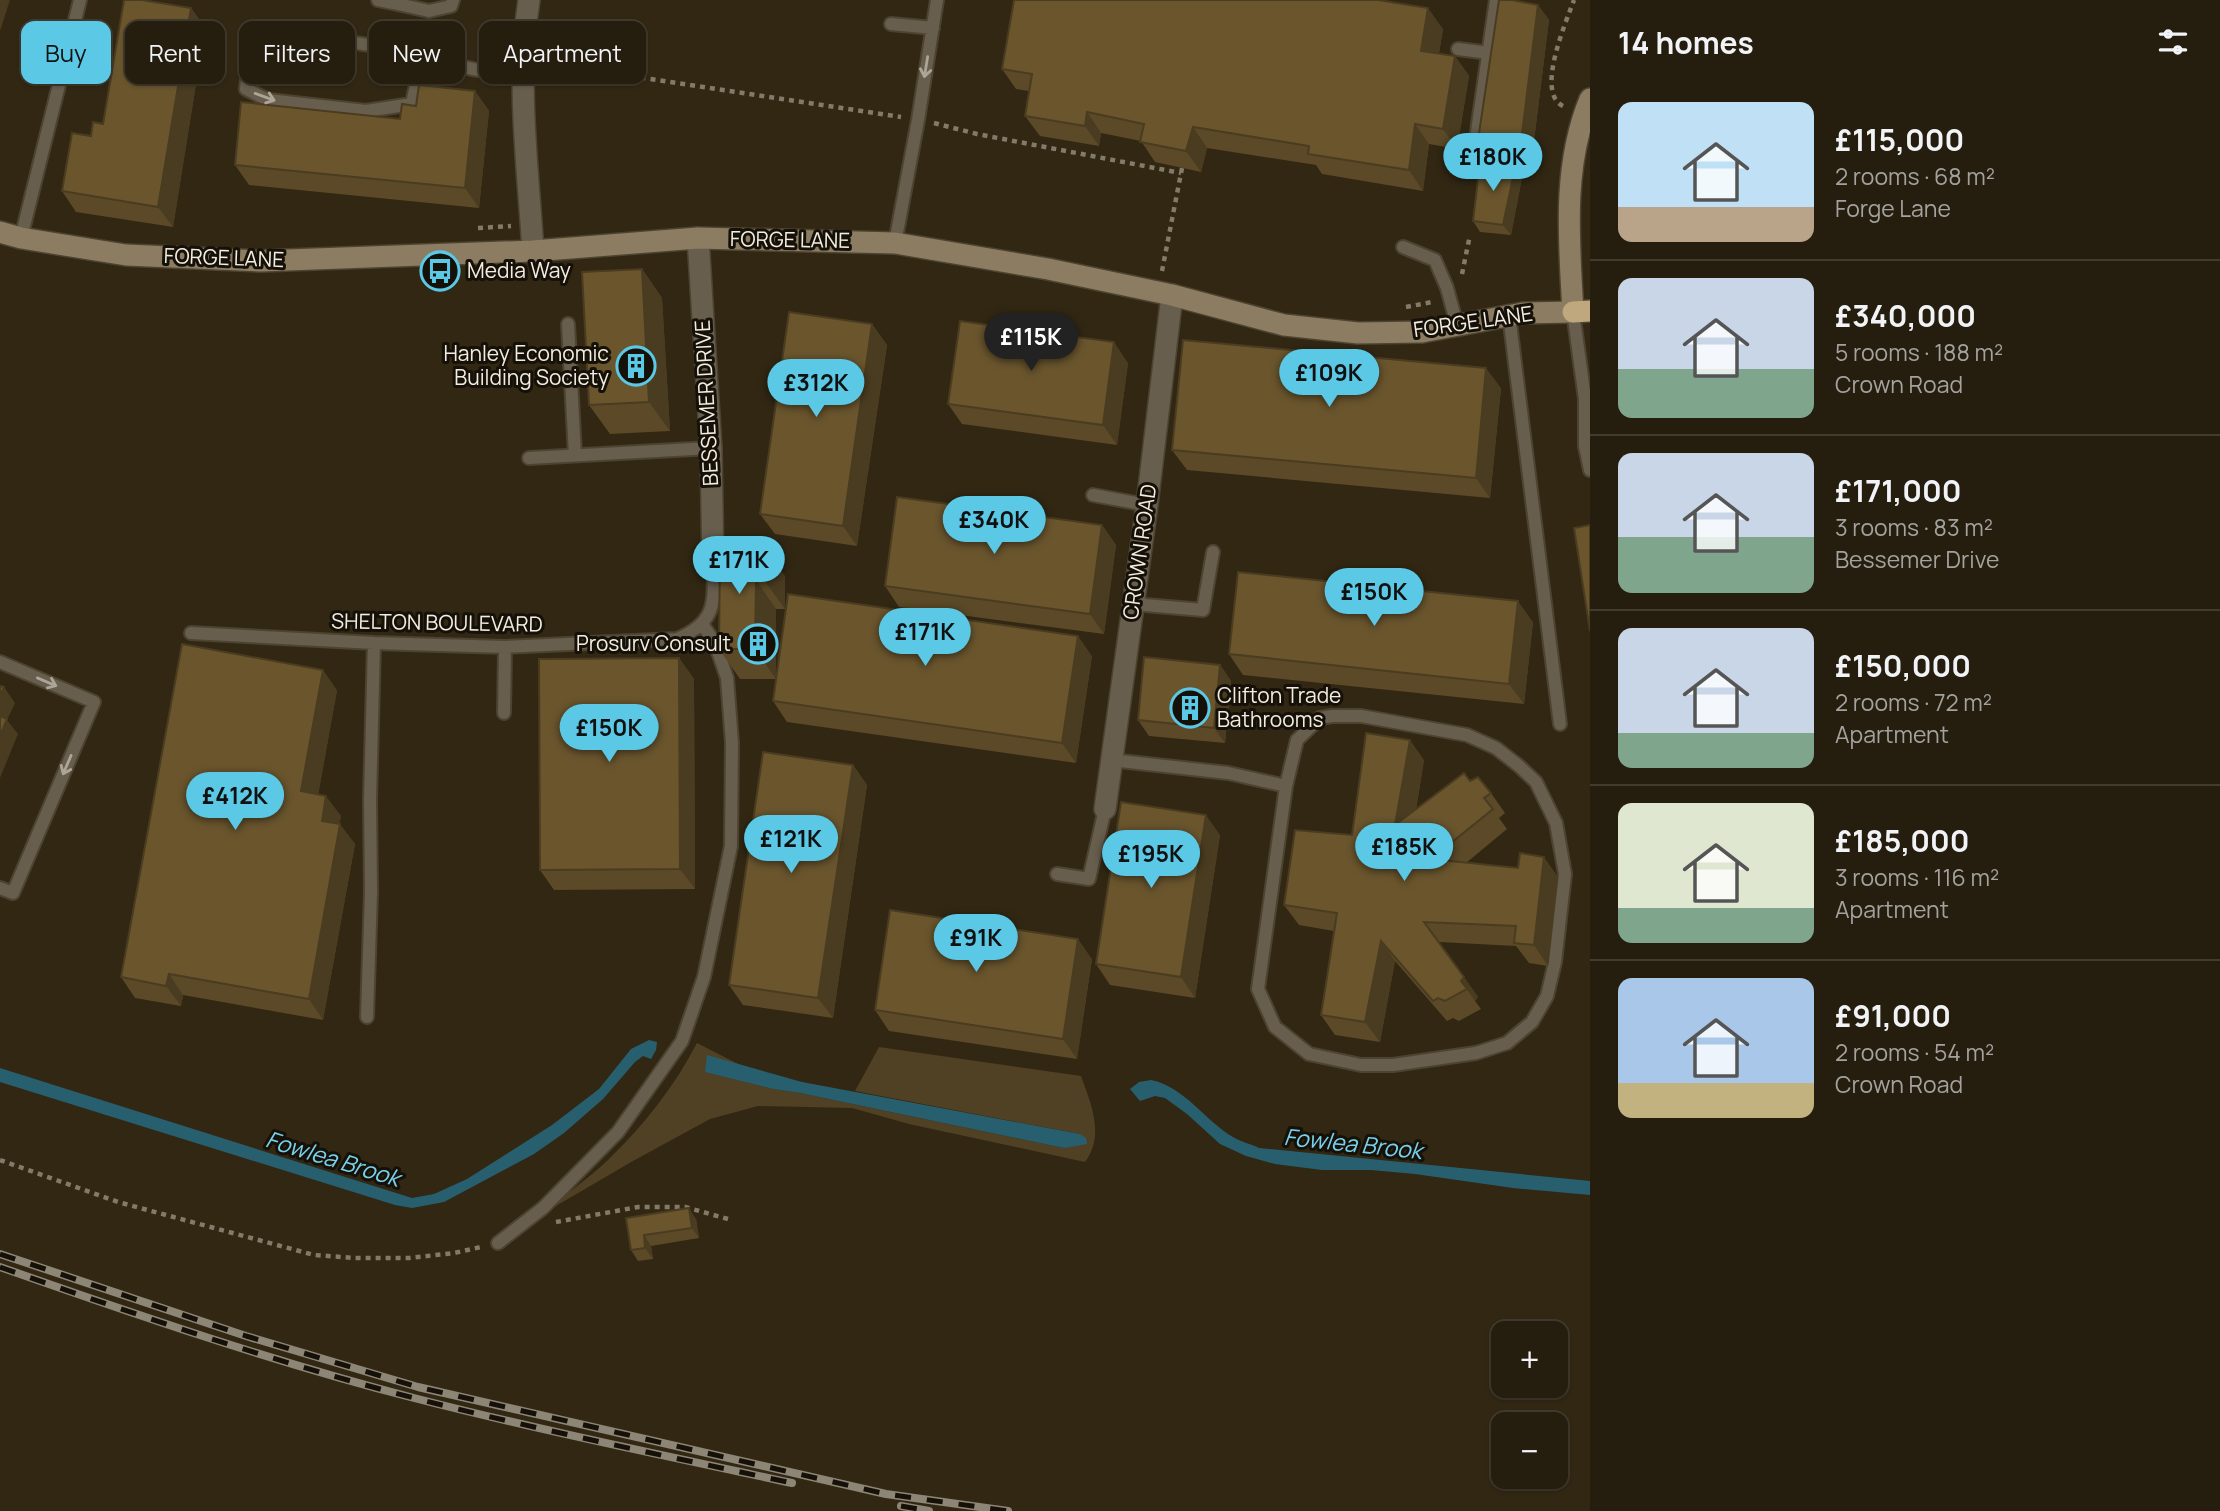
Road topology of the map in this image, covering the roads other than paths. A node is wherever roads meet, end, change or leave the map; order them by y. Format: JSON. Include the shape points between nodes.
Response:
{"nodes":[{"id":1,"x":80,"y":0,"type":"edge"},
{"id":2,"x":378,"y":0,"type":"edge"},
{"id":3,"x":453,"y":0,"type":"edge"},
{"id":4,"x":529,"y":0,"type":"edge"},
{"id":5,"x":937,"y":0,"type":"edge"},
{"id":6,"x":1496,"y":0,"type":"edge"},
{"id":7,"x":393,"y":1,"type":"edge"},
{"id":8,"x":526,"y":21,"type":"edge"},
{"id":9,"x":891,"y":24,"type":"dead end"},
{"id":10,"x":933,"y":28,"type":"junction"},
{"id":11,"x":1458,"y":49,"type":"dead end"},
{"id":12,"x":1489,"y":53,"type":"junction"},
{"id":13,"x":422,"y":56,"type":"joint"},
{"id":14,"x":524,"y":84,"type":"edge"},
{"id":15,"x":1587,"y":105,"type":"edge"},
{"id":16,"x":1474,"y":152,"type":"dead end"},
{"id":17,"x":0,"y":232,"type":"edge"},
{"id":18,"x":21,"y":238,"type":"junction"},
{"id":19,"x":698,"y":239,"type":"junction"},
{"id":20,"x":895,"y":243,"type":"junction"},
{"id":21,"x":1403,"y":247,"type":"dead end"},
{"id":22,"x":533,"y":251,"type":"junction"},
{"id":23,"x":1172,"y":295,"type":"junction"},
{"id":24,"x":1581,"y":312,"type":"edge"},
{"id":25,"x":1509,"y":315,"type":"junction"},
{"id":26,"x":568,"y":324,"type":"dead end"},
{"id":27,"x":1457,"y":325,"type":"junction"},
{"id":28,"x":1588,"y":399,"type":"edge"},
{"id":29,"x":711,"y":448,"type":"junction"},
{"id":30,"x":575,"y":455,"type":"junction"},
{"id":31,"x":529,"y":458,"type":"dead end"},
{"id":32,"x":1590,"y":470,"type":"edge"},
{"id":33,"x":1093,"y":495,"type":"dead end"},
{"id":34,"x":1147,"y":505,"type":"junction"},
{"id":35,"x":1213,"y":552,"type":"dead end"},
{"id":36,"x":713,"y":567,"type":"joint"},
{"id":37,"x":1133,"y":604,"type":"junction"},
{"id":38,"x":702,"y":624,"type":"junction"},
{"id":39,"x":191,"y":633,"type":"dead end"},
{"id":40,"x":373,"y":643,"type":"junction"},
{"id":41,"x":505,"y":647,"type":"junction"},
{"id":42,"x":0,"y":662,"type":"edge"},
{"id":43,"x":504,"y":713,"type":"dead end"},
{"id":44,"x":1560,"y":724,"type":"dead end"},
{"id":45,"x":1111,"y":760,"type":"junction"},
{"id":46,"x":1286,"y":786,"type":"junction"},
{"id":47,"x":1105,"y":809,"type":"joint"},
{"id":48,"x":1057,"y":874,"type":"dead end"},
{"id":49,"x":0,"y":888,"type":"edge"},
{"id":50,"x":367,"y":1017,"type":"dead end"},
{"id":51,"x":498,"y":1243,"type":"road end"}],
"edges":[{"from":1,"to":18,"type":"lane"},
{"from":2,"to":7,"type":"lane"},
{"from":3,"to":7,"type":"lane","via":[[451,6],[429,11]]},
{"from":4,"to":8,"type":"street"},
{"from":5,"to":10,"type":"lane"},
{"from":6,"to":12,"type":"lane"},
{"from":9,"to":10,"type":"lane"},
{"from":10,"to":20,"type":"lane","one_way":true},
{"from":11,"to":12,"type":"lane"},
{"from":12,"to":16,"type":"lane"},
{"from":13,"to":13,"type":"lane","one_way":true,"via":[[382,47],[261,37],[250,53],[246,89],[268,100],[366,111],[412,104]]},
{"from":14,"to":22,"type":"street"},
{"from":15,"to":24,"type":"street","via":[[1575,149],[1568,219]]},
{"from":17,"to":18,"type":"street","name":"FORGE LANE"},
{"from":18,"to":22,"type":"street","name":"FORGE LANE","via":[[126,254],[261,261]]},
{"from":19,"to":20,"type":"street","name":"FORGE LANE"},
{"from":19,"to":22,"type":"street","name":"FORGE LANE"},
{"from":19,"to":29,"type":"street","name":"BESSEMER DRIVE"},
{"from":20,"to":23,"type":"street","name":"FORGE LANE"},
{"from":21,"to":27,"type":"lane","via":[[1435,260]]},
{"from":23,"to":27,"type":"street","name":"FORGE LANE","via":[[1284,325],[1358,333],[1422,332]]},
{"from":23,"to":34,"type":"street","name":"CROWN ROAD"},
{"from":24,"to":25,"type":"street","name":"FORGE LANE"},
{"from":24,"to":28,"type":"lane"},
{"from":25,"to":27,"type":"street","name":"FORGE LANE"},
{"from":25,"to":44,"type":"lane"},
{"from":26,"to":30,"type":"lane"},
{"from":28,"to":32,"type":"lane","via":[[1585,446]]},
{"from":29,"to":30,"type":"lane"},
{"from":29,"to":36,"type":"street","name":"BESSEMER DRIVE"},
{"from":30,"to":31,"type":"lane"},
{"from":33,"to":34,"type":"lane"},
{"from":34,"to":37,"type":"street","name":"CROWN ROAD"},
{"from":35,"to":37,"type":"lane","via":[[1203,610]]},
{"from":36,"to":38,"type":"lane","via":[[715,598]]},
{"from":37,"to":45,"type":"street","name":"CROWN ROAD"},
{"from":38,"to":41,"type":"lane","name":"SHELTON BOULEVARD","via":[[677,639]]},
{"from":38,"to":51,"type":"lane","via":[[715,643],[727,678],[732,743],[731,846],[704,977],[682,1041],[618,1132],[543,1208]]},
{"from":39,"to":40,"type":"lane","name":"SHELTON BOULEVARD"},
{"from":40,"to":41,"type":"lane","name":"SHELTON BOULEVARD"},
{"from":40,"to":50,"type":"lane"},
{"from":41,"to":43,"type":"lane"},
{"from":42,"to":49,"type":"lane","one_way":true,"via":[[94,702],[13,893]]},
{"from":45,"to":46,"type":"lane","via":[[1228,773]]},
{"from":45,"to":47,"type":"street","name":"CROWN ROAD"},
{"from":46,"to":46,"type":"lane","via":[[1258,989],[1275,1027],[1309,1054],[1361,1065],[1393,1065],[1476,1054],[1507,1043],[1532,1022],[1547,996],[1555,962],[1565,874],[1556,823],[1536,782],[1496,748],[1467,735],[1361,716],[1332,716],[1320,718],[1297,740]]},
{"from":47,"to":48,"type":"lane","via":[[1090,879]]}]}
